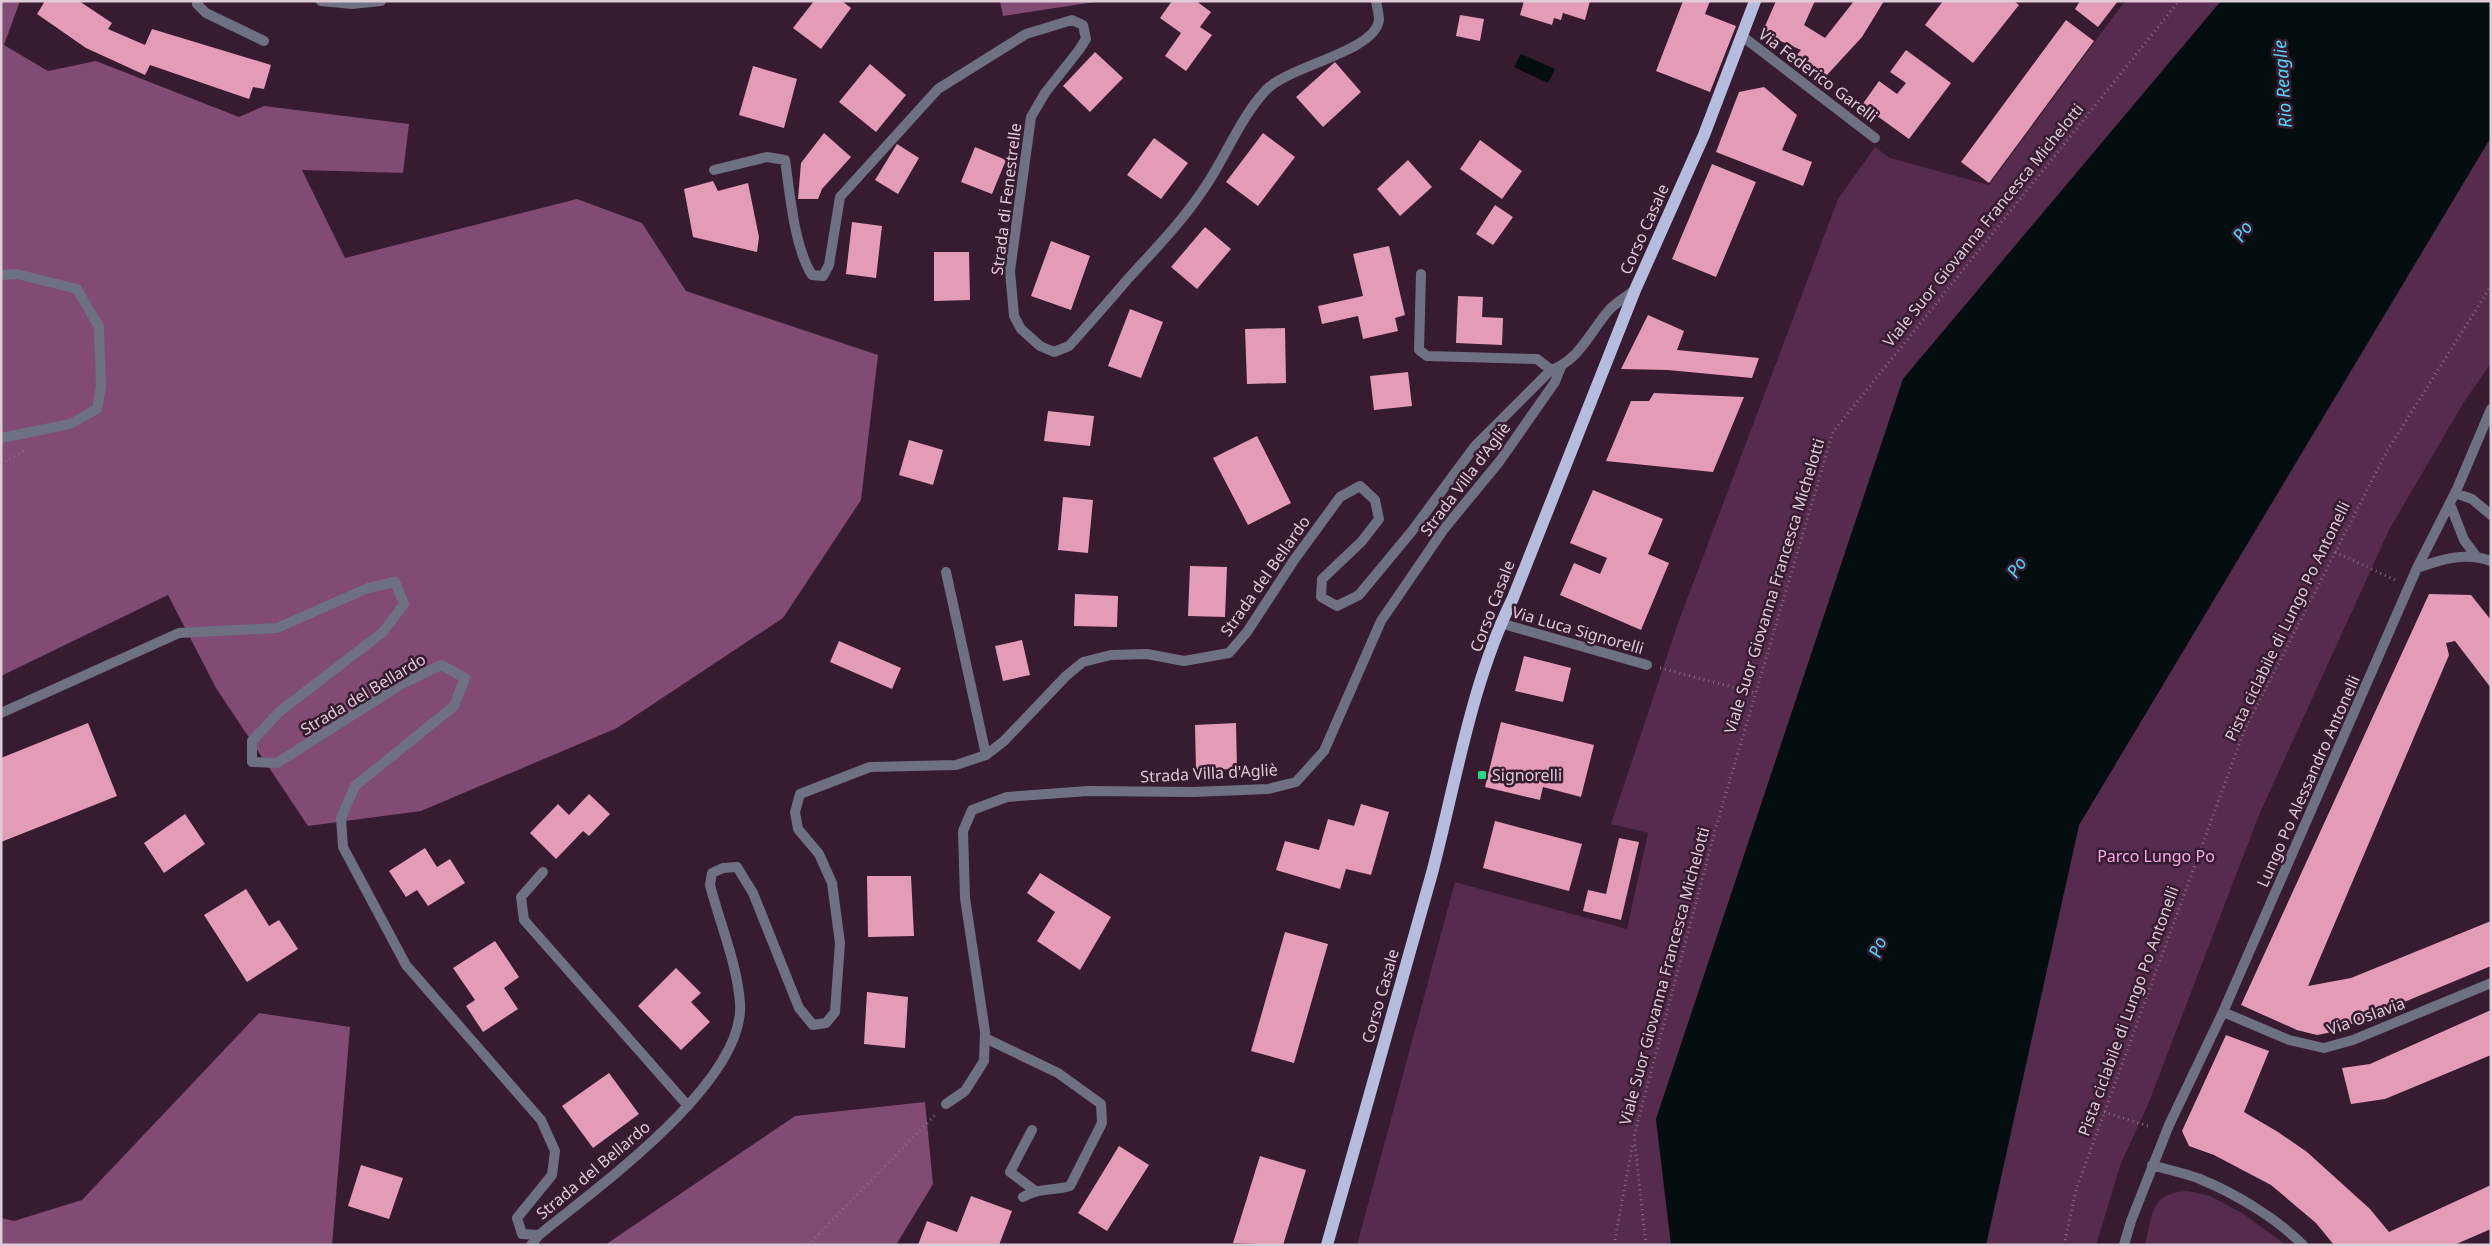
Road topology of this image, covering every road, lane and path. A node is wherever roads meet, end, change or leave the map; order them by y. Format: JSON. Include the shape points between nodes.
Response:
{"nodes":[{"id":1,"x":198,"y":1,"type":"edge"},
{"id":2,"x":321,"y":1,"type":"edge"},
{"id":3,"x":380,"y":1,"type":"edge"},
{"id":4,"x":1376,"y":1,"type":"edge"},
{"id":5,"x":1755,"y":1,"type":"edge"},
{"id":6,"x":2179,"y":1,"type":"edge"},
{"id":7,"x":1742,"y":36,"type":"junction"},
{"id":8,"x":264,"y":42,"type":"dead end"},
{"id":9,"x":1875,"y":138,"type":"dead end"},
{"id":10,"x":714,"y":170,"type":"dead end"},
{"id":11,"x":1421,"y":274,"type":"dead end"},
{"id":12,"x":1,"y":275,"type":"edge"},
{"id":13,"x":2491,"y":286,"type":"edge"},
{"id":14,"x":1635,"y":290,"type":"junction"},
{"id":15,"x":1556,"y":368,"type":"junction"},
{"id":16,"x":2491,"y":409,"type":"edge"},
{"id":17,"x":1,"y":438,"type":"edge"},
{"id":18,"x":2455,"y":493,"type":"junction"},
{"id":19,"x":2450,"y":504,"type":"junction"},
{"id":20,"x":2491,"y":515,"type":"edge"},
{"id":21,"x":2335,"y":552,"type":"junction"},
{"id":22,"x":2476,"y":556,"type":"junction"},
{"id":23,"x":2491,"y":561,"type":"edge"},
{"id":24,"x":2417,"y":568,"type":"junction"},
{"id":25,"x":946,"y":572,"type":"dead end"},
{"id":26,"x":2409,"y":586,"type":"junction"},
{"id":27,"x":1500,"y":623,"type":"junction"},
{"id":28,"x":1647,"y":665,"type":"joint"},
{"id":29,"x":1756,"y":693,"type":"junction"},
{"id":30,"x":1,"y":713,"type":"edge"},
{"id":31,"x":986,"y":755,"type":"junction"},
{"id":32,"x":543,"y":872,"type":"dead end"},
{"id":33,"x":2491,"y":983,"type":"edge"},
{"id":34,"x":2223,"y":1012,"type":"junction"},
{"id":35,"x":985,"y":1038,"type":"junction"},
{"id":36,"x":946,"y":1104,"type":"joint"},
{"id":37,"x":688,"y":1106,"type":"junction"},
{"id":38,"x":2104,"y":1112,"type":"junction"},
{"id":39,"x":1032,"y":1130,"type":"dead end"},
{"id":40,"x":2166,"y":1132,"type":"junction"},
{"id":41,"x":1634,"y":1136,"type":"junction"},
{"id":42,"x":2152,"y":1165,"type":"junction"},
{"id":43,"x":1034,"y":1190,"type":"junction"},
{"id":44,"x":1022,"y":1197,"type":"dead end"},
{"id":45,"x":539,"y":1235,"type":"junction"},
{"id":46,"x":531,"y":1245,"type":"edge"},
{"id":47,"x":808,"y":1245,"type":"edge"},
{"id":48,"x":1326,"y":1245,"type":"edge"},
{"id":49,"x":1614,"y":1245,"type":"edge"},
{"id":50,"x":1646,"y":1245,"type":"edge"},
{"id":51,"x":2064,"y":1245,"type":"edge"},
{"id":52,"x":2124,"y":1245,"type":"edge"},
{"id":53,"x":2303,"y":1245,"type":"edge"}],
"edges":[{"from":1,"to":8,"type":"street","via":[[206,13]]},
{"from":2,"to":3,"type":"street","via":[[352,4]]},
{"from":4,"to":10,"type":"street","name":"Strada di Fenestrelle","via":[[1379,19],[1368,38],[1280,78],[1266,90],[1206,187],[1172,231],[1069,346],[1054,352],[1040,346],[1017,323],[1010,271],[1031,117],[1086,39],[1083,25],[1072,20],[1026,34],[938,89],[840,198],[829,265],[823,276],[812,275],[806,265],[790,201],[784,160],[767,157]]},
{"from":5,"to":7,"type":"main road","name":"Corso Casale"},
{"from":6,"to":29,"type":"path","name":"Viale Suor Giovanna Francesca Michelotti","via":[[1833,432]]},
{"from":7,"to":9,"type":"street","name":"Via Federico Garelli"},
{"from":7,"to":14,"type":"main road","name":"Corso Casale","via":[[1704,135]]},
{"from":11,"to":15,"type":"street","via":[[1419,350],[1427,356],[1537,359]]},
{"from":12,"to":17,"type":"street","via":[[18,274],[77,289],[99,328],[101,387],[97,409],[70,424]]},
{"from":13,"to":21,"type":"path","name":"Pista ciclabile di Lungo Po Antonelli","via":[[2386,451]]},
{"from":14,"to":15,"type":"street","name":"Strada del Bellardo","via":[[1610,309],[1581,348]]},
{"from":14,"to":27,"type":"main road","name":"Corso Casale"},
{"from":15,"to":31,"type":"street","name":"Strada del Bellardo","via":[[1475,446],[1359,596],[1337,606],[1321,597],[1322,578],[1362,541],[1379,519],[1375,500],[1360,486],[1340,497],[1229,653],[1184,661],[1147,654],[1111,654],[1083,662]]},
{"from":15,"to":35,"type":"street","name":"Strada Villa d'Agliè","via":[[1550,390],[1499,462],[1444,529],[1381,621],[1324,751],[1296,782],[1249,790],[1088,791],[1007,797],[972,810],[963,831],[966,898]]},
{"from":16,"to":18,"type":"street","name":"Lungo Po Alessandro Antonelli"},
{"from":18,"to":19,"type":"street","name":"Lungo Po Alessandro Antonelli"},
{"from":18,"to":20,"type":"street","via":[[2472,498]]},
{"from":19,"to":22,"type":"street","via":[[2464,540]]},
{"from":19,"to":24,"type":"street","name":"Lungo Po Alessandro Antonelli"},
{"from":21,"to":26,"type":"path"},
{"from":21,"to":38,"type":"path","name":"Pista ciclabile di Lungo Po Antonelli","via":[[2244,731]]},
{"from":22,"to":23,"type":"street"},
{"from":22,"to":24,"type":"street","via":[[2442,558]]},
{"from":24,"to":26,"type":"street","name":"Lungo Po Alessandro Antonelli"},
{"from":25,"to":31,"type":"street"},
{"from":26,"to":34,"type":"street","name":"Lungo Po Alessandro Antonelli"},
{"from":27,"to":28,"type":"street","name":"Via Luca Signorelli"},
{"from":27,"to":48,"type":"main road","name":"Corso Casale","via":[[1477,694],[1432,873]]},
{"from":28,"to":29,"type":"path"},
{"from":29,"to":41,"type":"path","name":"Viale Suor Giovanna Francesca Michelotti","via":[[1716,828]]},
{"from":30,"to":45,"type":"street","name":"Strada del Bellardo","via":[[179,633],[277,628],[368,588],[395,582],[404,604],[383,632],[279,712],[252,741],[252,762],[277,763],[400,685],[442,665],[465,678],[454,706],[354,786],[341,818],[343,847],[406,965],[541,1120],[555,1151],[552,1175],[517,1218],[522,1234]]},
{"from":31,"to":37,"type":"street","name":"Strada del Bellardo","via":[[956,765],[870,767],[800,794],[795,812],[798,829],[819,854],[832,883],[840,943],[835,1012],[826,1023],[813,1025],[799,1008],[754,893],[736,867],[712,873],[710,885],[732,960],[740,1005],[736,1032],[724,1060]]},
{"from":32,"to":37,"type":"street","via":[[521,897],[524,920]]},
{"from":33,"to":34,"type":"street","name":"Via Oslavia","via":[[2353,1040],[2324,1048],[2288,1040]]},
{"from":34,"to":40,"type":"street","name":"Lungo Po Alessandro Antonelli"},
{"from":35,"to":36,"type":"street","name":"Strada Villa d'Agliè","via":[[984,1061],[965,1091]]},
{"from":35,"to":43,"type":"street","via":[[1058,1073],[1102,1104],[1102,1123],[1070,1186],[1057,1190]]},
{"from":36,"to":47,"type":"path"},
{"from":37,"to":45,"type":"street","name":"Strada del Bellardo","via":[[645,1150]]},
{"from":38,"to":40,"type":"path"},
{"from":38,"to":51,"type":"path","name":"Pista ciclabile di Lungo Po Antonelli","via":[[2076,1190]]},
{"from":39,"to":43,"type":"street","via":[[1010,1172]]},
{"from":40,"to":42,"type":"street","name":"Lungo Po Alessandro Antonelli"},
{"from":41,"to":49,"type":"path","name":"Viale Suor Giovanna Francesca Michelotti"},
{"from":41,"to":50,"type":"path","name":"Viale Suor Giovanna Francesca Michelotti"},
{"from":42,"to":52,"type":"street","name":"Lungo Po Alessandro Antonelli"},
{"from":42,"to":53,"type":"street","via":[[2200,1179],[2250,1205],[2290,1232]]},
{"from":43,"to":44,"type":"street"},
{"from":45,"to":46,"type":"street"}]}
